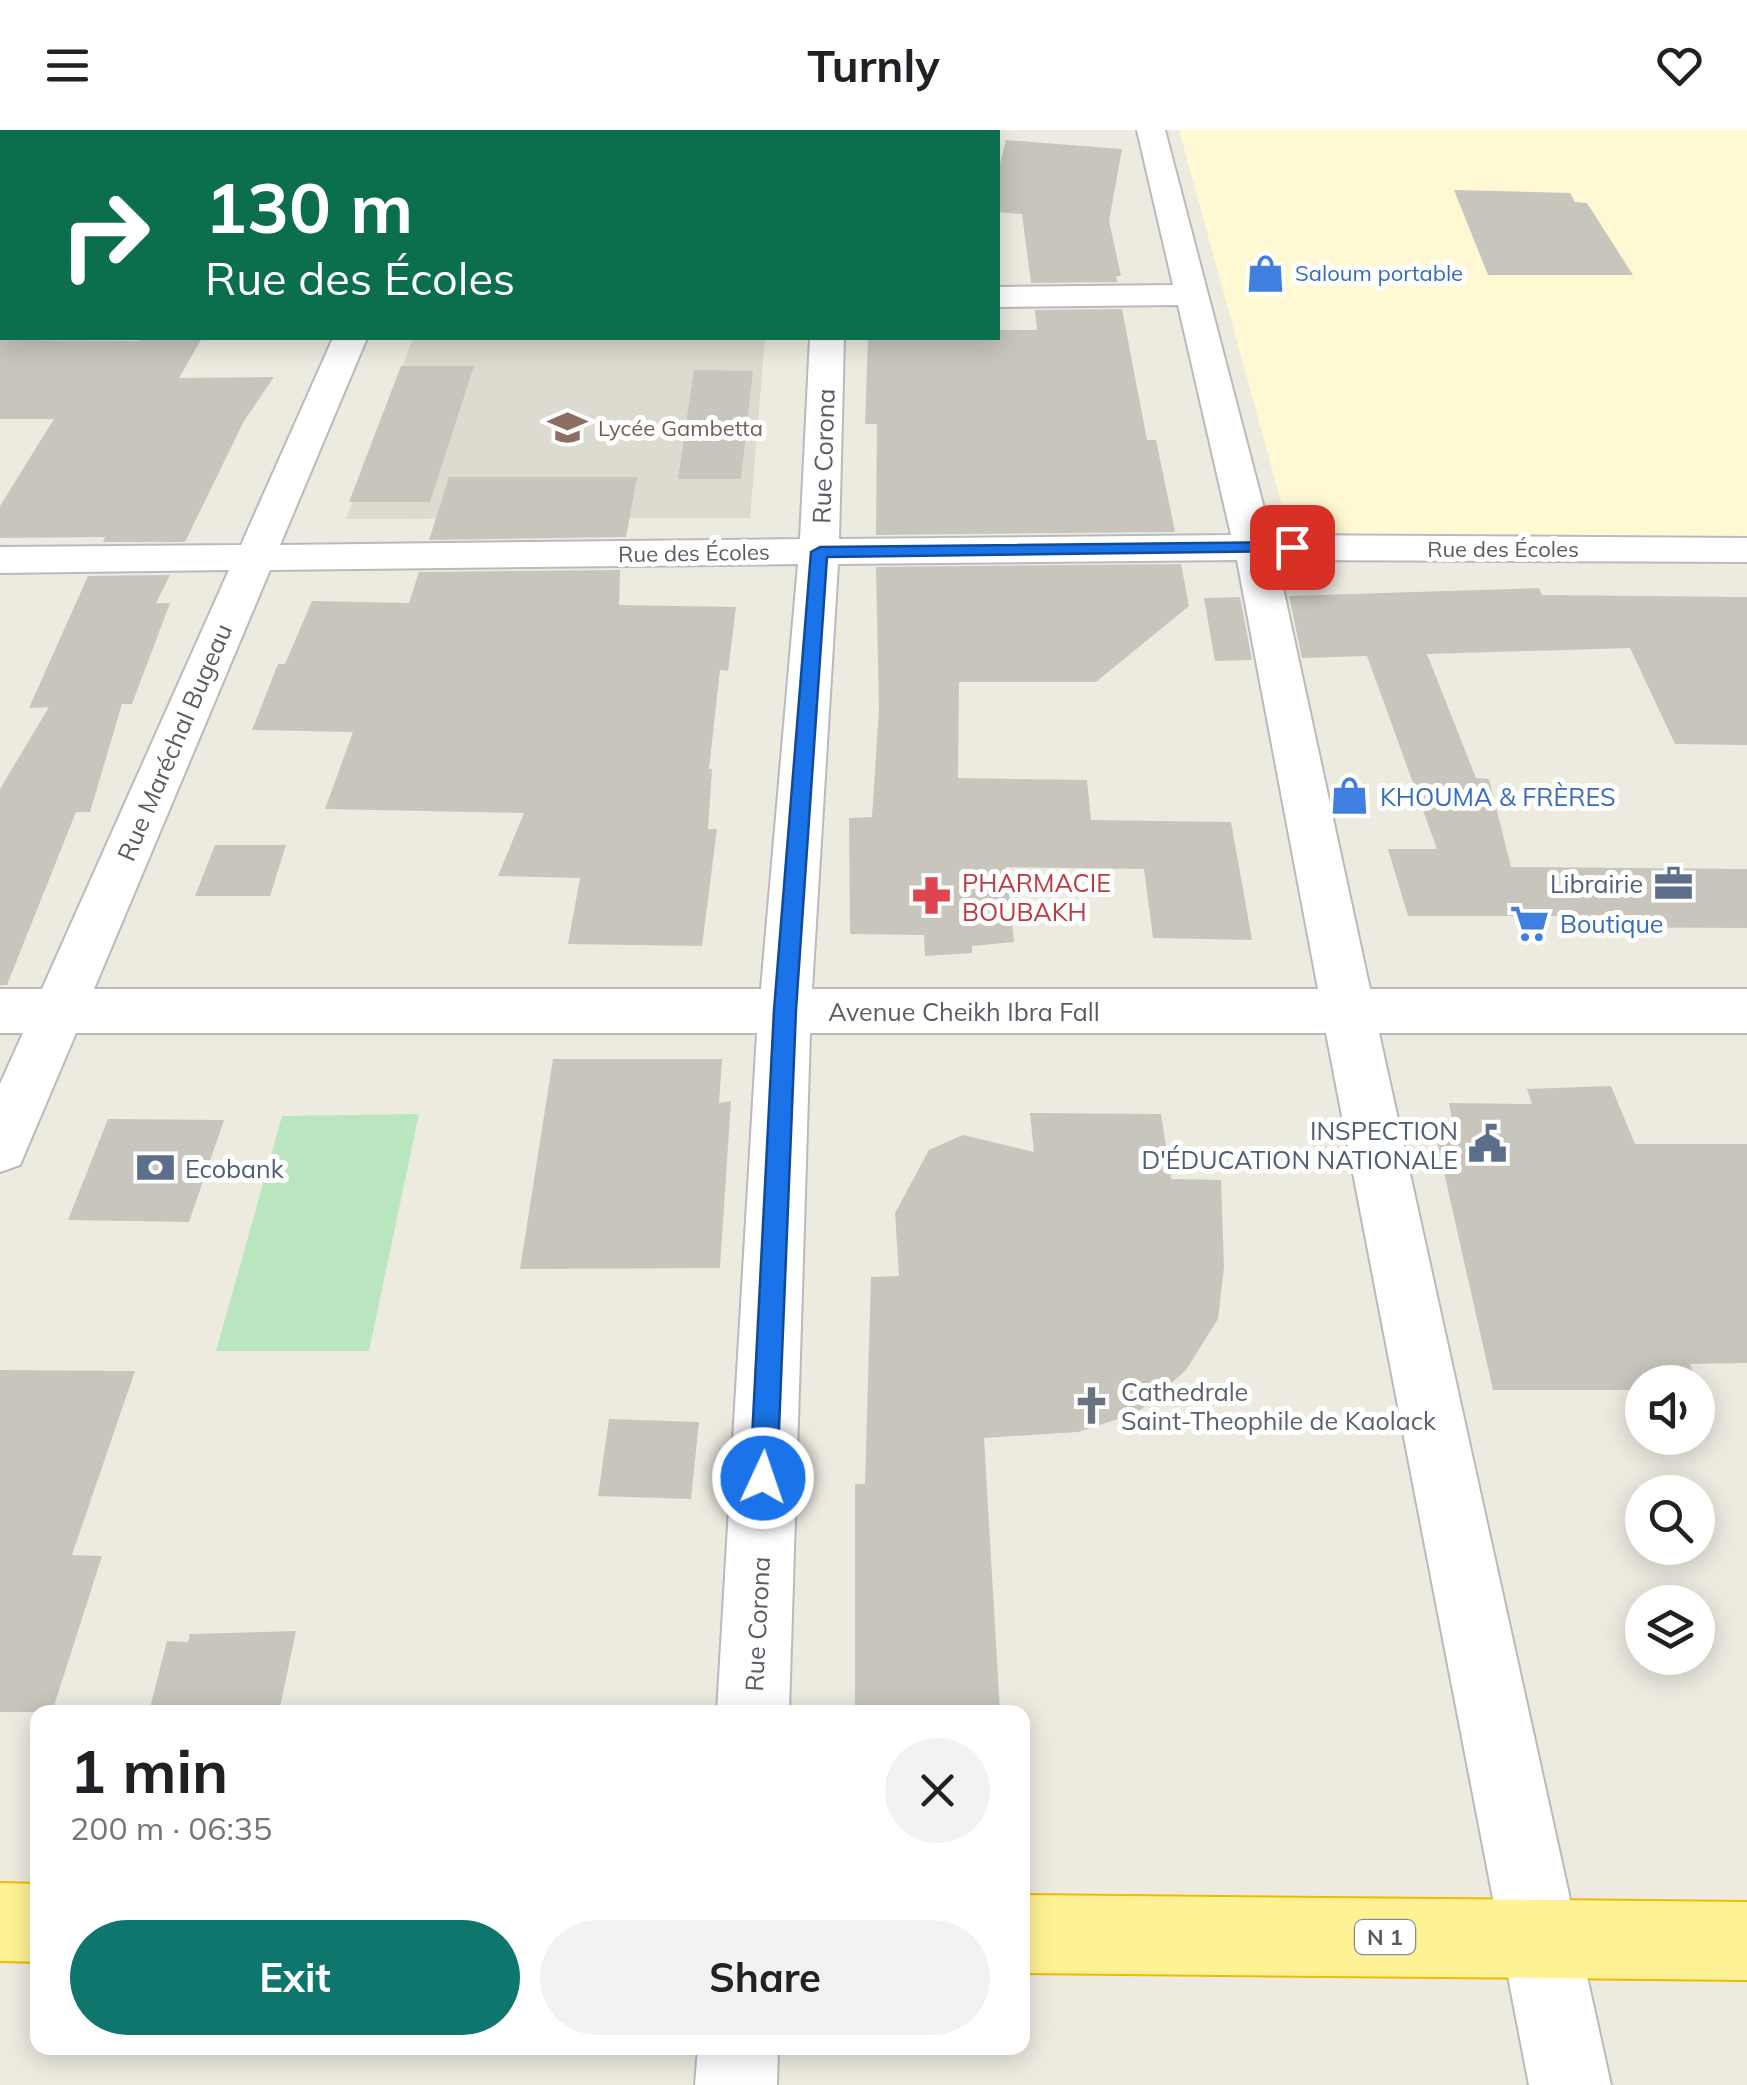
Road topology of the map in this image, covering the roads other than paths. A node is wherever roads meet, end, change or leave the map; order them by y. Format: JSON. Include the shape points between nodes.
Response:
{"nodes":[{"id":1,"x":1151,"y":130,"type":"edge"},
{"id":2,"x":1192,"y":295,"type":"junction"},
{"id":3,"x":1000,"y":297,"type":"edge"},
{"id":4,"x":349,"y":340,"type":"edge"},
{"id":5,"x":827,"y":340,"type":"edge"},
{"id":6,"x":1254,"y":547,"type":"junction"},
{"id":7,"x":1747,"y":550,"type":"edge"},
{"id":8,"x":820,"y":552,"type":"junction"},
{"id":9,"x":254,"y":557,"type":"junction"},
{"id":10,"x":0,"y":560,"type":"edge"},
{"id":11,"x":58,"y":1010,"type":"junction"},
{"id":12,"x":785,"y":1010,"type":"junction"},
{"id":13,"x":0,"y":1011,"type":"edge"},
{"id":14,"x":1747,"y":1011,"type":"edge"},
{"id":15,"x":1351,"y":1013,"type":"junction"},
{"id":16,"x":0,"y":1148,"type":"edge"},
{"id":17,"x":752,"y":1705,"type":"edge"},
{"id":18,"x":0,"y":1922,"type":"edge"},
{"id":19,"x":30,"y":1923,"type":"edge"},
{"id":20,"x":1030,"y":1934,"type":"edge"},
{"id":21,"x":1536,"y":1938,"type":"junction"},
{"id":22,"x":1747,"y":1940,"type":"edge"},
{"id":23,"x":738,"y":2055,"type":"edge"},
{"id":24,"x":736,"y":2085,"type":"edge"},
{"id":25,"x":1570,"y":2085,"type":"edge"}],
"edges":[{"from":1,"to":2,"type":"street"},
{"from":2,"to":3,"type":"street"},
{"from":2,"to":6,"type":"street"},
{"from":4,"to":9,"type":"street","name":"Rue Maréchal Bugeau"},
{"from":5,"to":8,"type":"street","name":"Rue Corona"},
{"from":6,"to":7,"type":"street","name":"Rue des Écoles"},
{"from":6,"to":8,"type":"street","name":"Rue des Écoles"},
{"from":6,"to":15,"type":"street"},
{"from":8,"to":9,"type":"street","name":"Rue des Écoles"},
{"from":8,"to":12,"type":"street","name":"Rue Corona"},
{"from":9,"to":10,"type":"street","name":"Rue des Écoles"},
{"from":9,"to":11,"type":"street","name":"Rue Maréchal Bugeau"},
{"from":11,"to":12,"type":"street","name":"Avenue Cheikh Ibra Fall"},
{"from":11,"to":13,"type":"street","name":"Avenue Cheikh Ibra Fall"},
{"from":11,"to":16,"type":"street","name":"Rue Maréchal Bugeau"},
{"from":12,"to":15,"type":"street","name":"Avenue Cheikh Ibra Fall"},
{"from":12,"to":17,"type":"street","name":"Rue Corona"},
{"from":14,"to":15,"type":"street","name":"Avenue Cheikh Ibra Fall"},
{"from":15,"to":21,"type":"street"},
{"from":18,"to":19,"type":"highway"},
{"from":20,"to":21,"type":"highway","number":"N 1"},
{"from":21,"to":22,"type":"highway","number":"N 1"},
{"from":21,"to":25,"type":"street"},
{"from":23,"to":24,"type":"street"}]}
